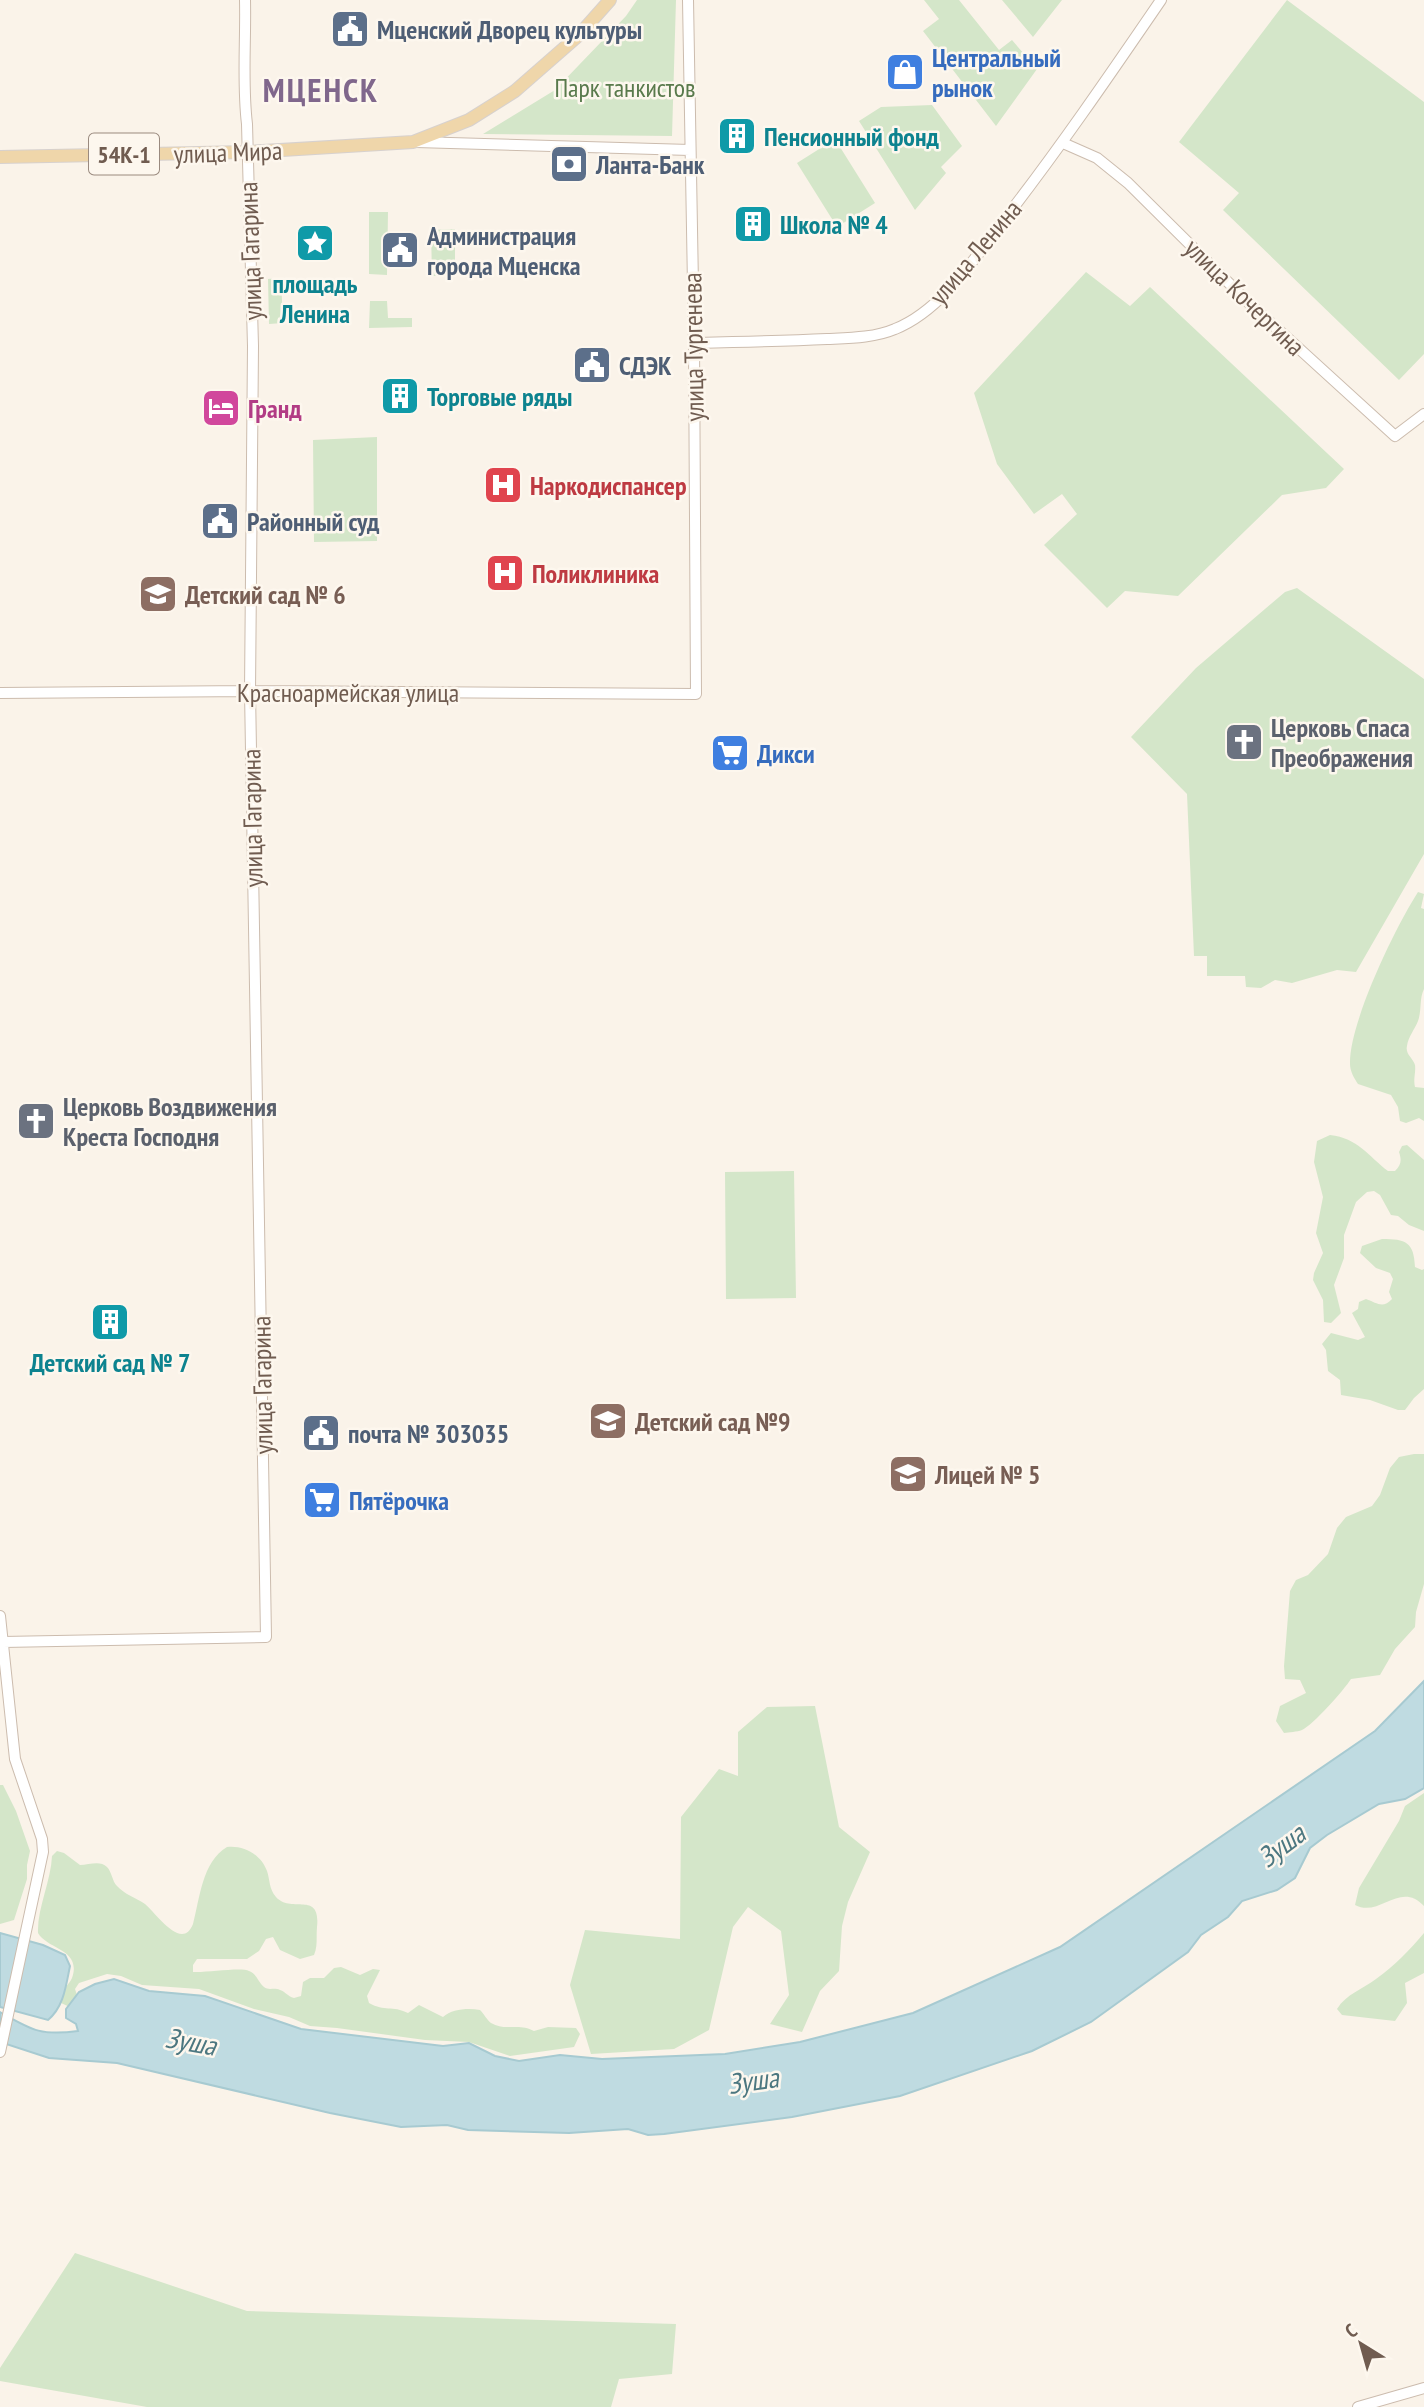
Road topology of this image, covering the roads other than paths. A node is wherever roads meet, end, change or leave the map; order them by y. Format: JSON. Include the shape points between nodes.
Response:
{"nodes":[{"id":1,"x":245,"y":0,"type":"edge"},
{"id":2,"x":610,"y":0,"type":"edge"},
{"id":3,"x":688,"y":0,"type":"edge"},
{"id":4,"x":1161,"y":0,"type":"edge"},
{"id":5,"x":414,"y":142,"type":"junction"},
{"id":6,"x":1063,"y":144,"type":"junction"},
{"id":7,"x":690,"y":150,"type":"junction"},
{"id":8,"x":248,"y":152,"type":"junction"},
{"id":9,"x":0,"y":157,"type":"edge"},
{"id":10,"x":694,"y":343,"type":"junction"},
{"id":11,"x":1424,"y":414,"type":"edge"},
{"id":12,"x":250,"y":691,"type":"junction"},
{"id":13,"x":0,"y":693,"type":"edge"},
{"id":14,"x":696,"y":694,"type":"joint"},
{"id":15,"x":0,"y":1616,"type":"edge"},
{"id":16,"x":3,"y":1642,"type":"junction"},
{"id":17,"x":0,"y":2052,"type":"edge"},
{"id":18,"x":1424,"y":2388,"type":"edge"},
{"id":19,"x":1358,"y":2407,"type":"edge"}],
"edges":[{"from":1,"to":8,"type":"main road","name":"улица Гагарина","via":[[243,94]]},
{"from":2,"to":5,"type":"main road","name":"улица Мира","number":"54К-1","via":[[579,35],[515,91],[469,120]]},
{"from":3,"to":7,"type":"main road","name":"улица Тургенева"},
{"from":4,"to":6,"type":"main road","name":"улица Ленина"},
{"from":5,"to":7,"type":"main road","name":"улица Мира"},
{"from":5,"to":8,"type":"main road","name":"улица Мира","number":"54К-1"},
{"from":6,"to":10,"type":"main road","name":"улица Ленина","via":[[976,257],[909,322],[886,332],[853,337]]},
{"from":6,"to":11,"type":"main road","name":"улица Кочергина","via":[[1097,158],[1128,183],[1395,436]]},
{"from":7,"to":10,"type":"main road","name":"улица Тургенева"},
{"from":8,"to":9,"type":"main road","name":"улица Мира","number":"54К-1"},
{"from":8,"to":12,"type":"main road","name":"улица Гагарина","via":[[253,346]]},
{"from":10,"to":14,"type":"main road","name":"улица Тургенева"},
{"from":12,"to":13,"type":"main road","name":"Красноармейская улица"},
{"from":12,"to":14,"type":"main road","name":"Красноармейская улица"},
{"from":12,"to":16,"type":"main road","name":"улица Гагарина","via":[[266,1637]]},
{"from":15,"to":16,"type":"main road"},
{"from":16,"to":17,"type":"main road","via":[[15,1759],[42,1839],[42,1867]]},
{"from":18,"to":19,"type":"main road"}]}
